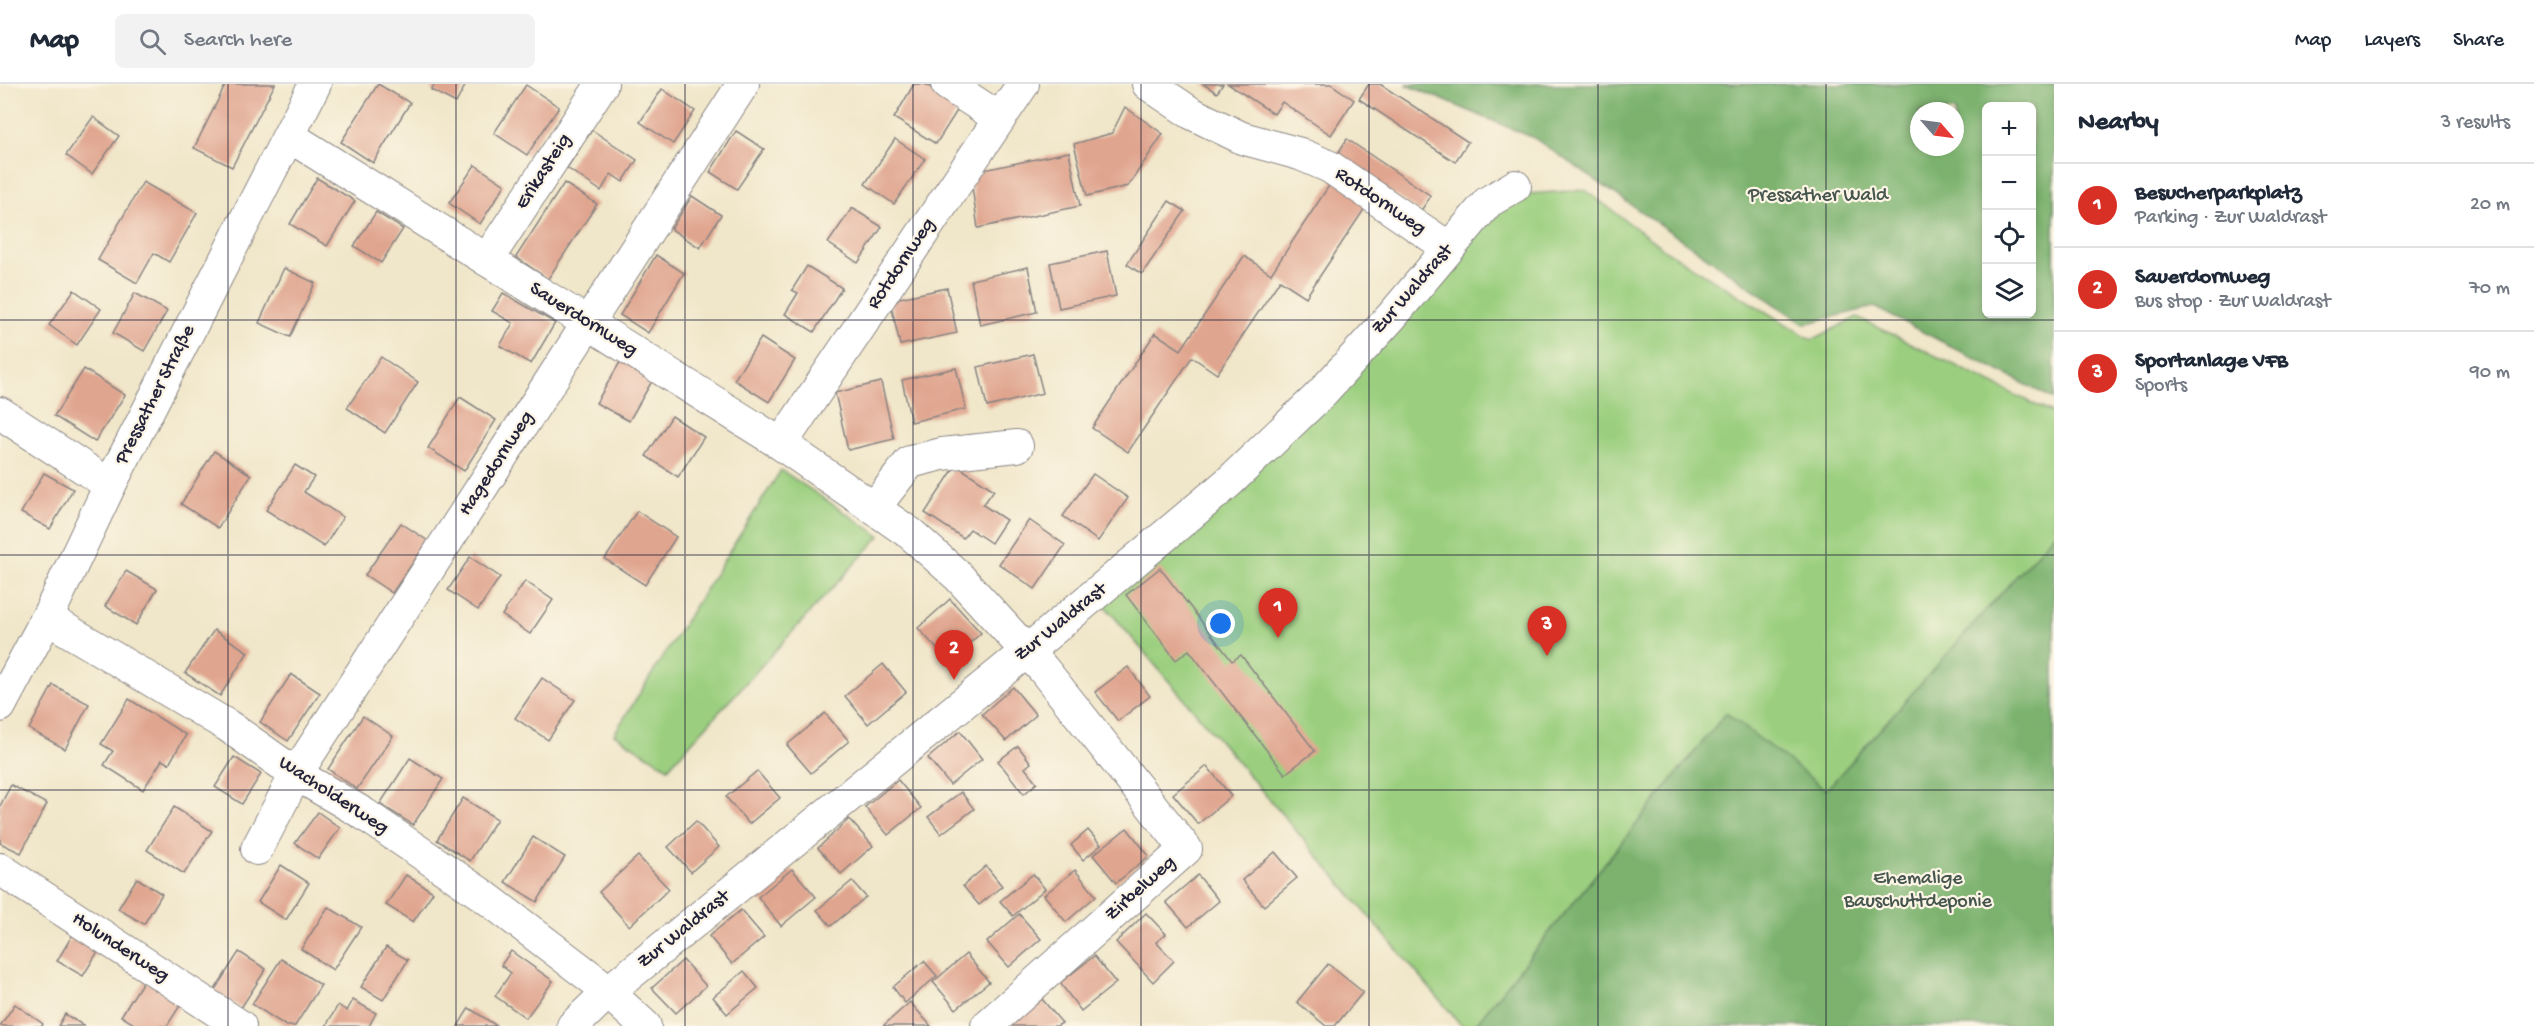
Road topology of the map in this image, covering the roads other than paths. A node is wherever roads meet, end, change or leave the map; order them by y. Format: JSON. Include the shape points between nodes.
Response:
{"nodes":[{"id":1,"x":315,"y":84,"type":"edge"},
{"id":2,"x":602,"y":84,"type":"edge"},
{"id":3,"x":743,"y":84,"type":"edge"},
{"id":4,"x":947,"y":84,"type":"edge"},
{"id":5,"x":1023,"y":84,"type":"edge"},
{"id":6,"x":1148,"y":84,"type":"edge"},
{"id":7,"x":999,"y":118,"type":"junction"},
{"id":8,"x":289,"y":136,"type":"junction"},
{"id":9,"x":1515,"y":186,"type":"dead end"},
{"id":10,"x":1449,"y":248,"type":"junction"},
{"id":11,"x":487,"y":260,"type":"junction"},
{"id":12,"x":589,"y":324,"type":"junction"},
{"id":13,"x":0,"y":413,"type":"edge"},
{"id":14,"x":781,"y":444,"type":"junction"},
{"id":15,"x":1017,"y":446,"type":"dead end"},
{"id":16,"x":110,"y":485,"type":"junction"},
{"id":17,"x":874,"y":508,"type":"junction"},
{"id":18,"x":47,"y":618,"type":"junction"},
{"id":19,"x":1026,"y":652,"type":"junction"},
{"id":20,"x":0,"y":706,"type":"edge"},
{"id":21,"x":296,"y":774,"type":"junction"},
{"id":22,"x":257,"y":849,"type":"dead end"},
{"id":23,"x":0,"y":869,"type":"edge"},
{"id":24,"x":608,"y":992,"type":"junction"},
{"id":25,"x":240,"y":1026,"type":"edge"},
{"id":26,"x":573,"y":1026,"type":"edge"},
{"id":27,"x":645,"y":1026,"type":"edge"},
{"id":28,"x":987,"y":1026,"type":"edge"}],
"edges":[{"from":1,"to":8,"type":"street","name":"Pressather Straße"},
{"from":2,"to":11,"type":"street","name":"Erikasteig"},
{"from":3,"to":12,"type":"street","name":"Hagedornweg"},
{"from":4,"to":7,"type":"street"},
{"from":5,"to":7,"type":"street","name":"Rotdornweg"},
{"from":6,"to":10,"type":"street","name":"Rotdornweg","via":[[1191,113],[1242,138],[1330,167]]},
{"from":7,"to":14,"type":"street","name":"Rotdornweg"},
{"from":8,"to":11,"type":"street","name":"Sauerdornweg"},
{"from":8,"to":16,"type":"street","name":"Pressather Straße"},
{"from":9,"to":10,"type":"street","name":"Zur Waldrast","via":[[1488,202]]},
{"from":10,"to":19,"type":"street","name":"Zur Waldrast","via":[[1319,396],[1238,474]]},
{"from":11,"to":12,"type":"street","name":"Sauerdornweg"},
{"from":12,"to":14,"type":"street","name":"Sauerdornweg"},
{"from":12,"to":21,"type":"street","name":"Hagedornweg"},
{"from":13,"to":16,"type":"street"},
{"from":14,"to":17,"type":"street","name":"Sauerdornweg"},
{"from":15,"to":17,"type":"street","via":[[942,454],[910,462]]},
{"from":16,"to":18,"type":"street","name":"Pressather Straße"},
{"from":17,"to":19,"type":"street","name":"Sauerdornweg","via":[[911,534],[958,576]]},
{"from":18,"to":20,"type":"street","name":"Pressather Straße"},
{"from":18,"to":21,"type":"street","name":"Wacholderweg","via":[[228,726]]},
{"from":19,"to":24,"type":"street","name":"Zur Waldrast"},
{"from":19,"to":28,"type":"street","name":"Zirbelweg","via":[[1186,849]]},
{"from":21,"to":22,"type":"street","name":"Hagedornweg"},
{"from":21,"to":24,"type":"street","name":"Wacholderweg","via":[[364,814],[484,896]]},
{"from":23,"to":25,"type":"street","name":"Holunderweg"},
{"from":24,"to":26,"type":"street","name":"Zur Waldrast"},
{"from":24,"to":27,"type":"street"}]}
